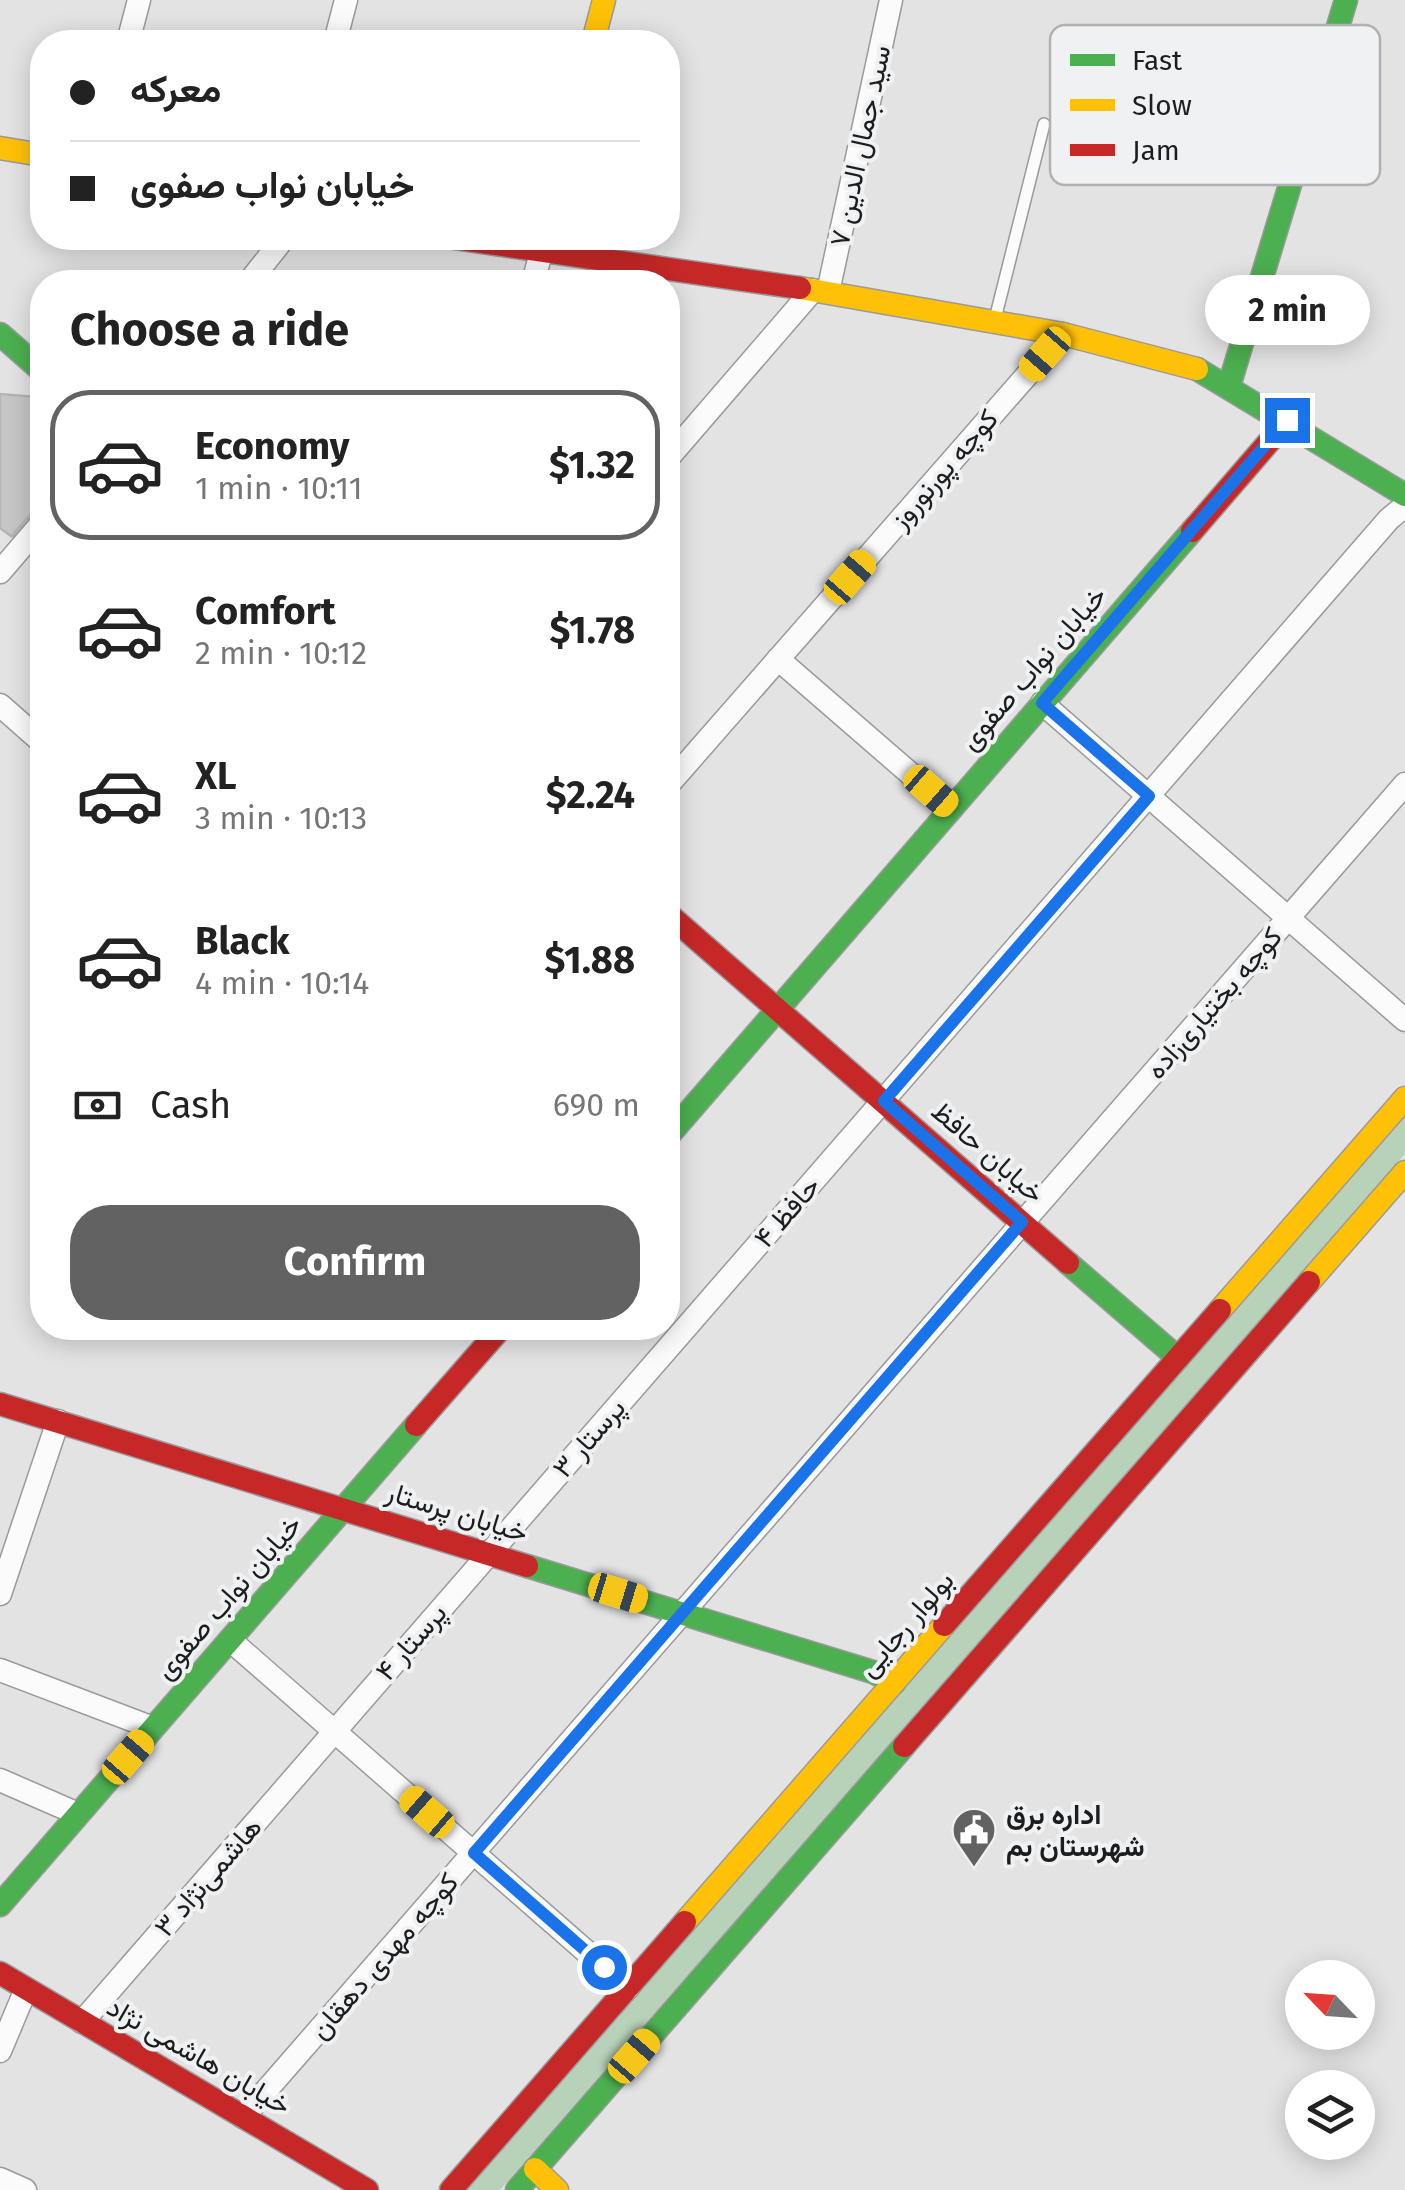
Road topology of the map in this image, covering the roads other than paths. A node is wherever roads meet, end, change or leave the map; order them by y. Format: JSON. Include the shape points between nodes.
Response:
{"nodes":[{"id":1,"x":139,"y":0,"type":"edge"},
{"id":2,"x":346,"y":0,"type":"edge"},
{"id":3,"x":604,"y":0,"type":"edge"},
{"id":4,"x":891,"y":0,"type":"edge"},
{"id":5,"x":1346,"y":0,"type":"edge"},
{"id":6,"x":1338,"y":25,"type":"edge"},
{"id":7,"x":131,"y":30,"type":"edge"},
{"id":8,"x":337,"y":30,"type":"edge"},
{"id":9,"x":596,"y":30,"type":"edge"},
{"id":10,"x":1044,"y":124,"type":"dead end"},
{"id":11,"x":0,"y":148,"type":"edge"},
{"id":12,"x":30,"y":153,"type":"edge"},
{"id":13,"x":1290,"y":185,"type":"edge"},
{"id":14,"x":274,"y":250,"type":"edge"},
{"id":15,"x":573,"y":250,"type":"edge"},
{"id":16,"x":259,"y":270,"type":"edge"},
{"id":17,"x":821,"y":291,"type":"junction"},
{"id":18,"x":994,"y":321,"type":"junction"},
{"id":19,"x":0,"y":334,"type":"edge"},
{"id":20,"x":1063,"y":334,"type":"junction"},
{"id":21,"x":30,"y":360,"type":"edge"},
{"id":22,"x":1229,"y":386,"type":"junction"},
{"id":23,"x":1287,"y":420,"type":"junction"},
{"id":24,"x":680,"y":445,"type":"edge"},
{"id":25,"x":1405,"y":496,"type":"edge"},
{"id":26,"x":1405,"y":506,"type":"edge"},
{"id":27,"x":30,"y":536,"type":"edge"},
{"id":28,"x":0,"y":572,"type":"edge"},
{"id":29,"x":778,"y":660,"type":"junction"},
{"id":30,"x":1042,"y":703,"type":"junction"},
{"id":31,"x":0,"y":705,"type":"edge"},
{"id":32,"x":30,"y":731,"type":"edge"},
{"id":33,"x":680,"y":771,"type":"edge"},
{"id":34,"x":1405,"y":784,"type":"edge"},
{"id":35,"x":1149,"y":796,"type":"junction"},
{"id":36,"x":951,"y":809,"type":"junction"},
{"id":37,"x":1288,"y":918,"type":"junction"},
{"id":38,"x":680,"y":925,"type":"edge"},
{"id":39,"x":777,"y":1010,"type":"junction"},
{"id":40,"x":1405,"y":1020,"type":"edge"},
{"id":41,"x":1405,"y":1098,"type":"edge"},
{"id":42,"x":884,"y":1101,"type":"junction"},
{"id":43,"x":680,"y":1122,"type":"edge"},
{"id":44,"x":1405,"y":1172,"type":"edge"},
{"id":45,"x":1022,"y":1222,"type":"junction"},
{"id":46,"x":690,"y":1322,"type":"joint"},
{"id":47,"x":680,"y":1333,"type":"edge"},
{"id":48,"x":492,"y":1340,"type":"edge"},
{"id":49,"x":674,"y":1340,"type":"edge"},
{"id":50,"x":1178,"y":1358,"type":"junction"},
{"id":51,"x":0,"y":1404,"type":"edge"},
{"id":52,"x":58,"y":1422,"type":"junction"},
{"id":53,"x":344,"y":1509,"type":"junction"},
{"id":54,"x":1052,"y":1539,"type":"junction"},
{"id":55,"x":488,"y":1554,"type":"junction"},
{"id":56,"x":0,"y":1594,"type":"edge"},
{"id":57,"x":682,"y":1613,"type":"junction"},
{"id":58,"x":230,"y":1640,"type":"junction"},
{"id":59,"x":0,"y":1670,"type":"edge"},
{"id":60,"x":894,"y":1683,"type":"junction"},
{"id":61,"x":153,"y":1728,"type":"junction"},
{"id":62,"x":334,"y":1731,"type":"junction"},
{"id":63,"x":0,"y":1780,"type":"edge"},
{"id":64,"x":78,"y":1814,"type":"junction"},
{"id":65,"x":474,"y":1853,"type":"junction"},
{"id":66,"x":0,"y":1905,"type":"edge"},
{"id":67,"x":0,"y":1973,"type":"edge"},
{"id":68,"x":628,"y":1988,"type":"junction"},
{"id":69,"x":26,"y":1989,"type":"junction"},
{"id":70,"x":82,"y":2022,"type":"junction"},
{"id":71,"x":0,"y":2050,"type":"edge"},
{"id":72,"x":243,"y":2117,"type":"junction"},
{"id":73,"x":535,"y":2169,"type":"junction"},
{"id":74,"x":0,"y":2179,"type":"edge"},
{"id":75,"x":25,"y":2190,"type":"edge"},
{"id":76,"x":367,"y":2190,"type":"edge"},
{"id":77,"x":452,"y":2190,"type":"edge"},
{"id":78,"x":516,"y":2190,"type":"edge"},
{"id":79,"x":557,"y":2190,"type":"edge"}],
"edges":[{"from":1,"to":7,"type":"street"},
{"from":2,"to":8,"type":"street"},
{"from":3,"to":9,"type":"street"},
{"from":4,"to":17,"type":"street","name":"سید جمال الدین ۷"},
{"from":5,"to":6,"type":"street"},
{"from":10,"to":18,"type":"lane"},
{"from":11,"to":12,"type":"street"},
{"from":13,"to":22,"type":"street"},
{"from":14,"to":16,"type":"street"},
{"from":15,"to":17,"type":"street"},
{"from":17,"to":18,"type":"street"},
{"from":17,"to":24,"type":"street"},
{"from":18,"to":20,"type":"street"},
{"from":19,"to":21,"type":"street"},
{"from":20,"to":22,"type":"street","via":[[1204,371]]},
{"from":20,"to":29,"type":"street","name":"کوچه پورنوروز"},
{"from":22,"to":23,"type":"street"},
{"from":23,"to":25,"type":"street"},
{"from":23,"to":30,"type":"street","name":"خیابان نواب صفوی"},
{"from":26,"to":35,"type":"street","name":"حافظ ۴"},
{"from":27,"to":28,"type":"street"},
{"from":29,"to":33,"type":"street","name":"کوچه پورنوروز"},
{"from":29,"to":36,"type":"street"},
{"from":30,"to":35,"type":"street"},
{"from":30,"to":36,"type":"street","name":"خیابان نواب صفوی"},
{"from":31,"to":32,"type":"street"},
{"from":34,"to":37,"type":"street","name":"کوچه بختیاری‌زاده"},
{"from":35,"to":37,"type":"street"},
{"from":35,"to":42,"type":"street","name":"حافظ ۴"},
{"from":36,"to":39,"type":"street","name":"خیابان نواب صفوی"},
{"from":37,"to":40,"type":"street"},
{"from":37,"to":45,"type":"street","name":"کوچه بختیاری‌زاده"},
{"from":38,"to":39,"type":"street","name":"خیابان حافظ"},
{"from":39,"to":42,"type":"street","name":"خیابان حافظ"},
{"from":39,"to":43,"type":"street","name":"خیابان نواب صفوی"},
{"from":41,"to":50,"type":"street","name":"بولوار رجایی"},
{"from":42,"to":45,"type":"street","name":"خیابان حافظ"},
{"from":42,"to":46,"type":"street","name":"حافظ ۴"},
{"from":44,"to":54,"type":"street","name":"بولوار رجایی"},
{"from":45,"to":50,"type":"street","name":"خیابان حافظ"},
{"from":45,"to":57,"type":"street","name":"کوچه بختیاری‌زاده"},
{"from":46,"to":47,"type":"street","name":"پرستار ۳"},
{"from":48,"to":53,"type":"street","name":"خیابان نواب صفوی"},
{"from":49,"to":55,"type":"street","name":"پرستار ۳"},
{"from":50,"to":54,"type":"street","name":"بولوار رجایی"},
{"from":51,"to":52,"type":"street","name":"خیابان پرستار"},
{"from":52,"to":53,"type":"street","name":"خیابان پرستار"},
{"from":52,"to":56,"type":"street"},
{"from":53,"to":55,"type":"street","name":"خیابان پرستار"},
{"from":53,"to":58,"type":"street","name":"خیابان نواب صفوی"},
{"from":54,"to":60,"type":"street","name":"بولوار رجایی"},
{"from":54,"to":73,"type":"street","name":"بولوار رجایی"},
{"from":55,"to":57,"type":"street","name":"خیابان پرستار"},
{"from":55,"to":62,"type":"street","name":"پرستار ۴"},
{"from":57,"to":60,"type":"street","name":"خیابان پرستار"},
{"from":57,"to":65,"type":"street","name":"کوچه مهدی دهقان"},
{"from":58,"to":61,"type":"street","name":"خیابان نواب صفوی"},
{"from":58,"to":62,"type":"street"},
{"from":59,"to":61,"type":"street"},
{"from":60,"to":68,"type":"street","name":"بولوار رجایی"},
{"from":61,"to":64,"type":"street","name":"خیابان نواب صفوی"},
{"from":62,"to":65,"type":"street"},
{"from":62,"to":70,"type":"street","name":"هاشمی‌نژاد ۳"},
{"from":63,"to":64,"type":"street"},
{"from":64,"to":66,"type":"street","name":"خیابان نواب صفوی"},
{"from":65,"to":68,"type":"street"},
{"from":65,"to":72,"type":"street","name":"کوچه مهدی دهقان"},
{"from":67,"to":69,"type":"street","name":"خیابان هاشمی نژاد"},
{"from":68,"to":77,"type":"street","name":"بولوار رجایی"},
{"from":69,"to":70,"type":"street","name":"خیابان هاشمی نژاد"},
{"from":69,"to":71,"type":"street"},
{"from":70,"to":72,"type":"street","name":"خیابان هاشمی نژاد"},
{"from":72,"to":76,"type":"street","name":"خیابان هاشمی نژاد"},
{"from":73,"to":78,"type":"street","name":"بولوار رجایی"},
{"from":73,"to":79,"type":"street"},
{"from":74,"to":75,"type":"street"}]}
